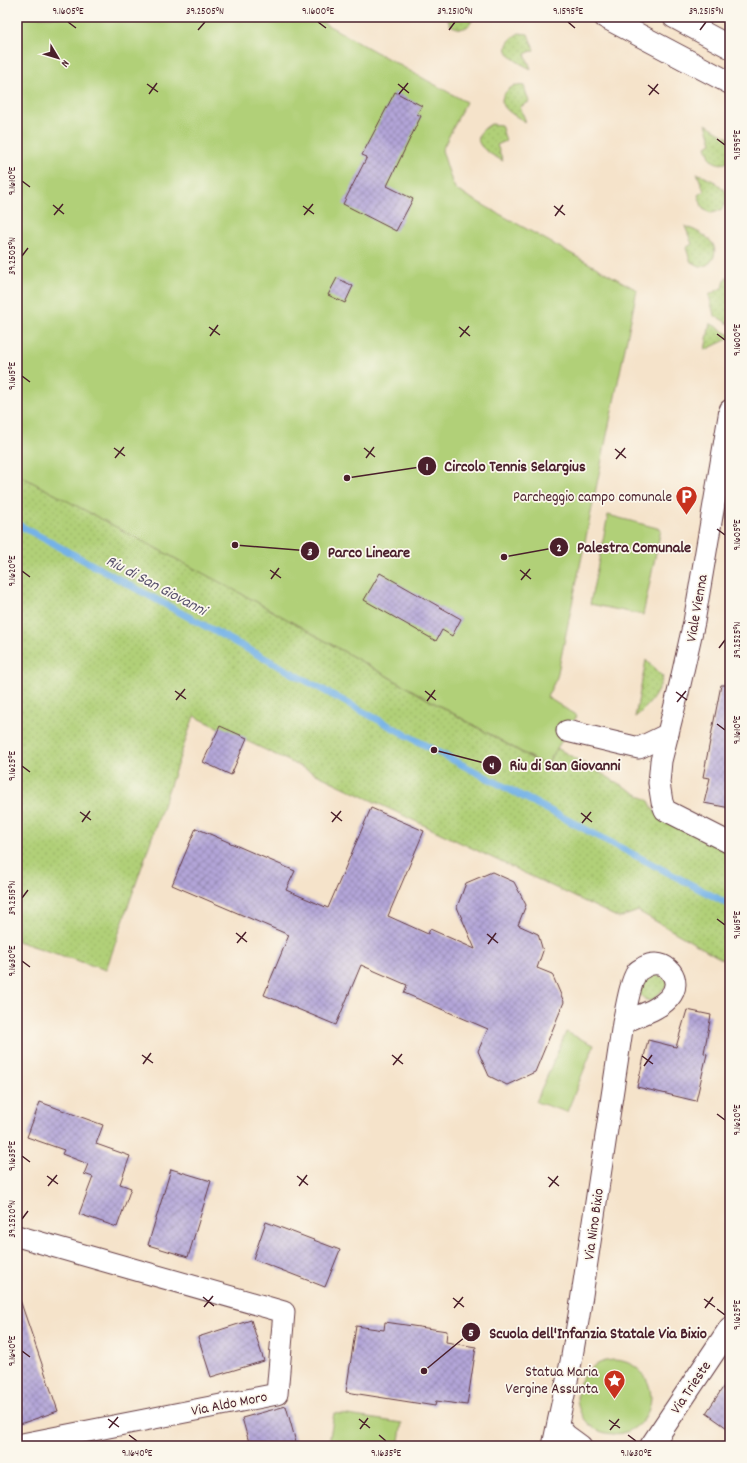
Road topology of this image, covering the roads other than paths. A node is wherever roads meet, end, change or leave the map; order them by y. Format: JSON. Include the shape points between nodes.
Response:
{"nodes":[{"id":1,"x":606,"y":17,"type":"edge"},
{"id":2,"x":674,"y":17,"type":"edge"},
{"id":3,"x":730,"y":48,"type":"edge"},
{"id":4,"x":730,"y":83,"type":"edge"},
{"id":5,"x":730,"y":410,"type":"edge"},
{"id":6,"x":567,"y":731,"type":"dead end"},
{"id":7,"x":668,"y":734,"type":"junction"},
{"id":8,"x":730,"y":843,"type":"edge"},
{"id":9,"x":623,"y":1023,"type":"dead end"},
{"id":10,"x":17,"y":1236,"type":"edge"},
{"id":11,"x":730,"y":1328,"type":"edge"},
{"id":12,"x":558,"y":1425,"type":"junction"},
{"id":13,"x":17,"y":1445,"type":"edge"},
{"id":14,"x":553,"y":1446,"type":"edge"},
{"id":15,"x":581,"y":1446,"type":"edge"},
{"id":16,"x":651,"y":1446,"type":"edge"}],
"edges":[{"from":1,"to":4,"type":"street"},
{"from":2,"to":3,"type":"street"},
{"from":5,"to":7,"type":"street","name":"Viale Vienna","via":[[694,622]]},
{"from":6,"to":7,"type":"street","via":[[639,748]]},
{"from":7,"to":8,"type":"street","name":"Viale Vienna","via":[[661,761],[659,783],[665,810]]},
{"from":9,"to":12,"type":"street","name":"Via Nino Bixio","via":[[579,1316]]},
{"from":10,"to":13,"type":"street","name":"Via Aldo Moro","via":[[284,1312],[277,1394]]},
{"from":11,"to":16,"type":"street","name":"Via Trieste"},
{"from":12,"to":14,"type":"street","name":"Via Nino Bixio"},
{"from":12,"to":15,"type":"street"}]}
